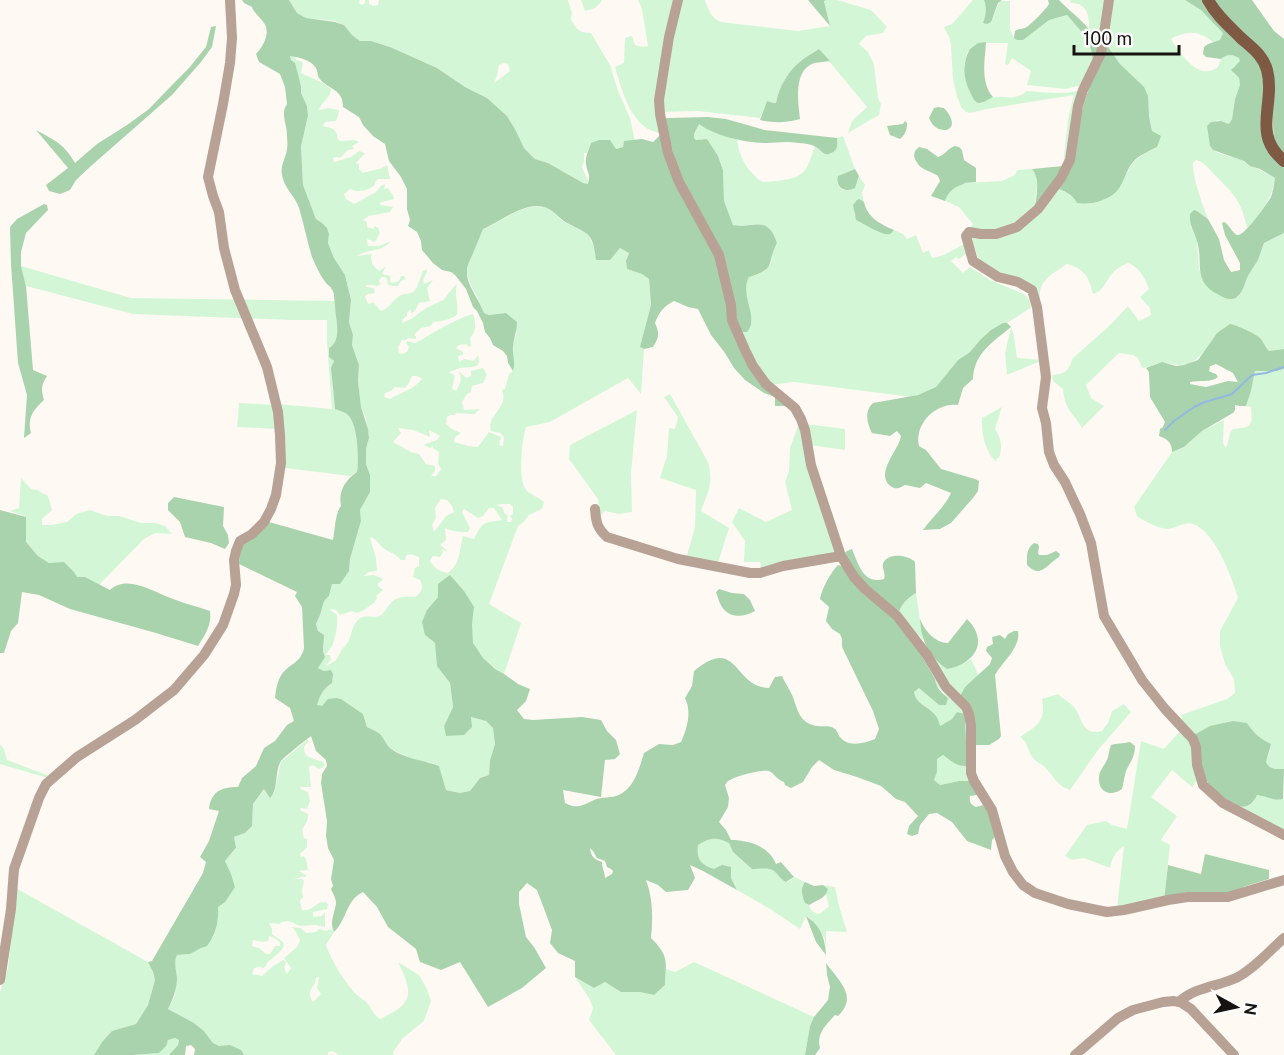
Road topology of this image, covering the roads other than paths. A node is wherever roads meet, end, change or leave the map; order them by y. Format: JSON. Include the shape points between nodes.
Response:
{"nodes":[{"id":1,"x":230,"y":0,"type":"edge"},
{"id":2,"x":678,"y":0,"type":"edge"},
{"id":3,"x":1109,"y":0,"type":"edge"},
{"id":4,"x":1208,"y":0,"type":"edge"},
{"id":5,"x":1284,"y":161,"type":"edge"},
{"id":6,"x":595,"y":509,"type":"dead end"},
{"id":7,"x":841,"y":556,"type":"junction"},
{"id":8,"x":1284,"y":835,"type":"edge"},
{"id":9,"x":1284,"y":880,"type":"edge"},
{"id":10,"x":1284,"y":938,"type":"edge"},
{"id":11,"x":0,"y":980,"type":"edge"},
{"id":12,"x":1179,"y":1002,"type":"junction"},
{"id":13,"x":1076,"y":1055,"type":"edge"},
{"id":14,"x":1234,"y":1055,"type":"edge"}],
"edges":[{"from":1,"to":11,"type":"street","via":[[230,63],[208,177],[235,290],[267,367],[278,412],[281,463],[276,495],[264,522],[240,541],[234,560],[234,594],[223,625],[204,655],[174,690],[77,757],[46,784],[14,869]]},
{"from":2,"to":7,"type":"street","via":[[659,100],[668,153],[679,182],[719,255],[732,320],[753,366],[801,419],[811,465]]},
{"from":3,"to":8,"type":"street","via":[[1101,53],[1078,106],[1070,160],[1061,178],[1038,209],[1017,227],[996,234],[969,232],[966,241],[973,261],[998,277],[1032,290],[1046,378],[1042,408],[1049,452],[1091,543],[1104,616],[1142,680],[1193,739],[1203,785],[1223,803]]},
{"from":4,"to":5,"type":"main road","via":[[1223,21],[1263,60],[1268,77],[1267,137]]},
{"from":6,"to":7,"type":"street","via":[[596,524],[607,537],[721,568],[760,573]]},
{"from":7,"to":9,"type":"street","via":[[864,589],[897,616],[946,687],[966,707],[971,726],[971,773],[992,810],[1012,872],[1023,885],[1051,899],[1107,912],[1188,897],[1228,897]]},
{"from":10,"to":12,"type":"street","via":[[1236,978],[1197,990]]},
{"from":12,"to":13,"type":"street","via":[[1133,1010],[1118,1018]]},
{"from":12,"to":14,"type":"street","via":[[1191,1009]]}]}
